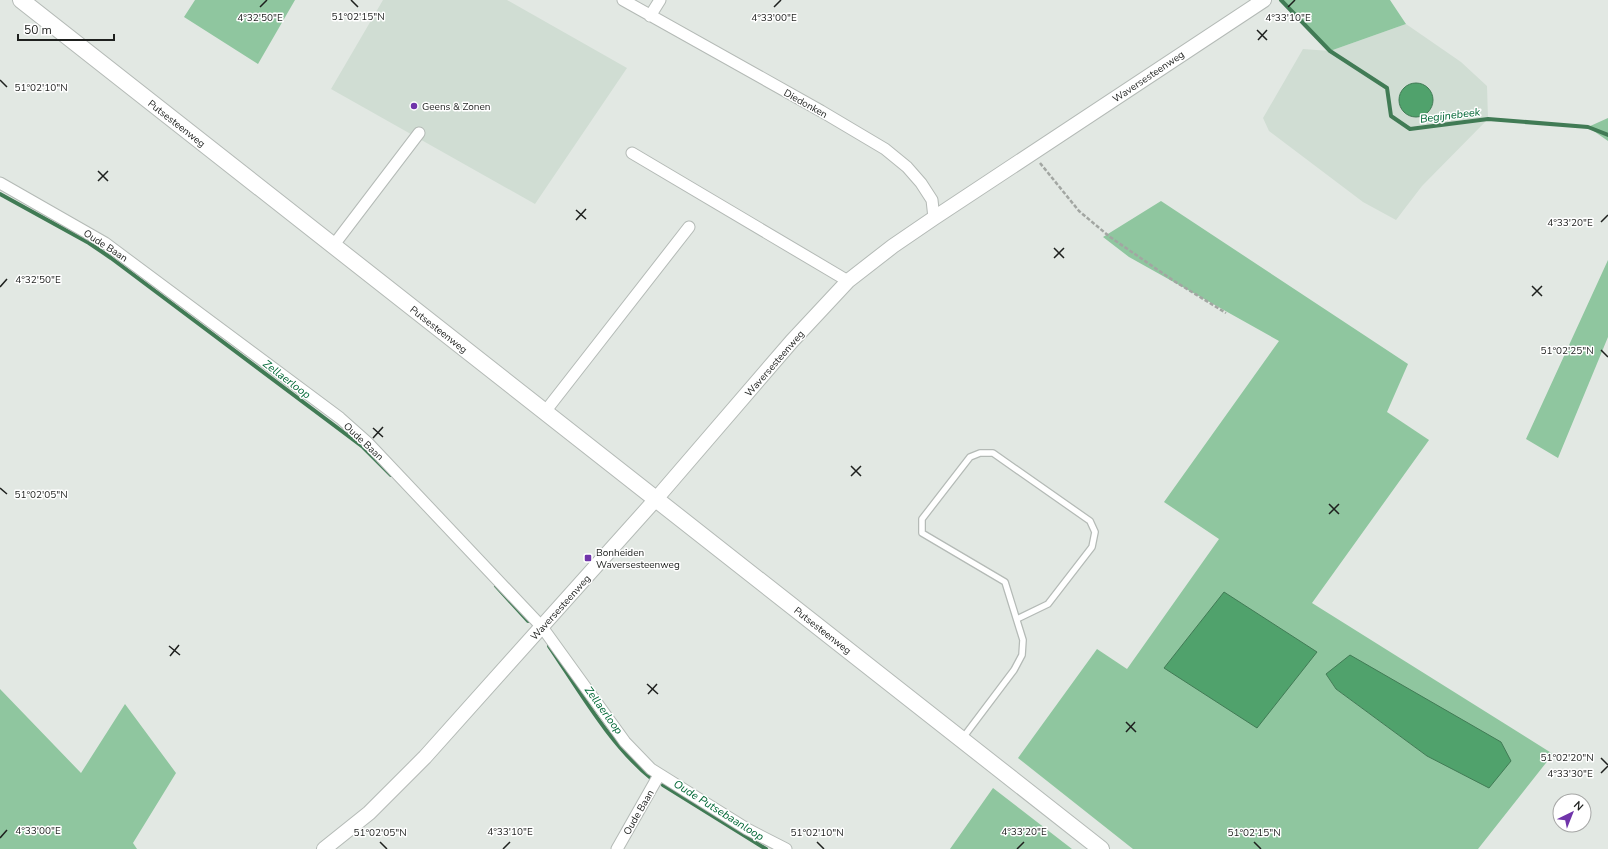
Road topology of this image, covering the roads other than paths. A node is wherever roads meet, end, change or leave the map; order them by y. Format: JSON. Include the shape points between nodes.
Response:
{"nodes":[{"id":1,"x":21,"y":0,"type":"edge"},
{"id":2,"x":623,"y":0,"type":"edge"},
{"id":3,"x":660,"y":0,"type":"edge"},
{"id":4,"x":1264,"y":0,"type":"edge"},
{"id":5,"x":650,"y":16,"type":"junction"},
{"id":6,"x":419,"y":133,"type":"dead end"},
{"id":7,"x":632,"y":153,"type":"dead end"},
{"id":8,"x":0,"y":184,"type":"edge"},
{"id":9,"x":934,"y":218,"type":"junction"},
{"id":10,"x":690,"y":227,"type":"dead end"},
{"id":11,"x":333,"y":246,"type":"junction"},
{"id":12,"x":848,"y":281,"type":"junction"},
{"id":13,"x":544,"y":412,"type":"junction"},
{"id":14,"x":656,"y":499,"type":"junction"},
{"id":15,"x":1017,"y":618,"type":"junction"},
{"id":16,"x":542,"y":627,"type":"junction"},
{"id":17,"x":962,"y":739,"type":"junction"},
{"id":18,"x":659,"y":775,"type":"junction"},
{"id":19,"x":324,"y":849,"type":"edge"},
{"id":20,"x":617,"y":849,"type":"edge"},
{"id":21,"x":786,"y":849,"type":"edge"},
{"id":22,"x":1102,"y":849,"type":"edge"}],
"edges":[{"from":1,"to":11,"type":"main road","name":"Putsesteenweg"},
{"from":2,"to":5,"type":"street","name":"Diedonken"},
{"from":3,"to":5,"type":"street"},
{"from":4,"to":9,"type":"street","name":"Waversesteenweg"},
{"from":5,"to":9,"type":"street","name":"Diedonken","via":[[885,149],[907,167],[921,183],[932,200]]},
{"from":6,"to":11,"type":"street"},
{"from":7,"to":12,"type":"street"},
{"from":8,"to":16,"type":"street","name":"Oude Baan","via":[[105,242],[340,418],[368,442]]},
{"from":9,"to":12,"type":"street","name":"Waversesteenweg"},
{"from":10,"to":13,"type":"street"},
{"from":11,"to":13,"type":"main road","name":"Putsesteenweg"},
{"from":12,"to":14,"type":"street","name":"Waversesteenweg","via":[[792,341]]},
{"from":13,"to":14,"type":"main road","name":"Putsesteenweg"},
{"from":14,"to":16,"type":"street","name":"Waversesteenweg"},
{"from":14,"to":17,"type":"main road","name":"Putsesteenweg"},
{"from":15,"to":15,"type":"lane","via":[[1005,582],[922,533],[922,519],[970,457],[980,453],[993,453],[1090,521],[1095,532],[1092,547],[1048,604]]},
{"from":15,"to":17,"type":"lane","via":[[1023,640],[1022,655],[1014,670]]},
{"from":16,"to":18,"type":"street","name":"Oude Baan","via":[[625,742]]},
{"from":16,"to":19,"type":"street","name":"Waversesteenweg","via":[[425,757],[369,813]]},
{"from":17,"to":22,"type":"main road","name":"Putsesteenweg"},
{"from":18,"to":20,"type":"street","name":"Oude Baan"},
{"from":18,"to":21,"type":"street","name":"Oude Baan","via":[[747,829]]}]}
